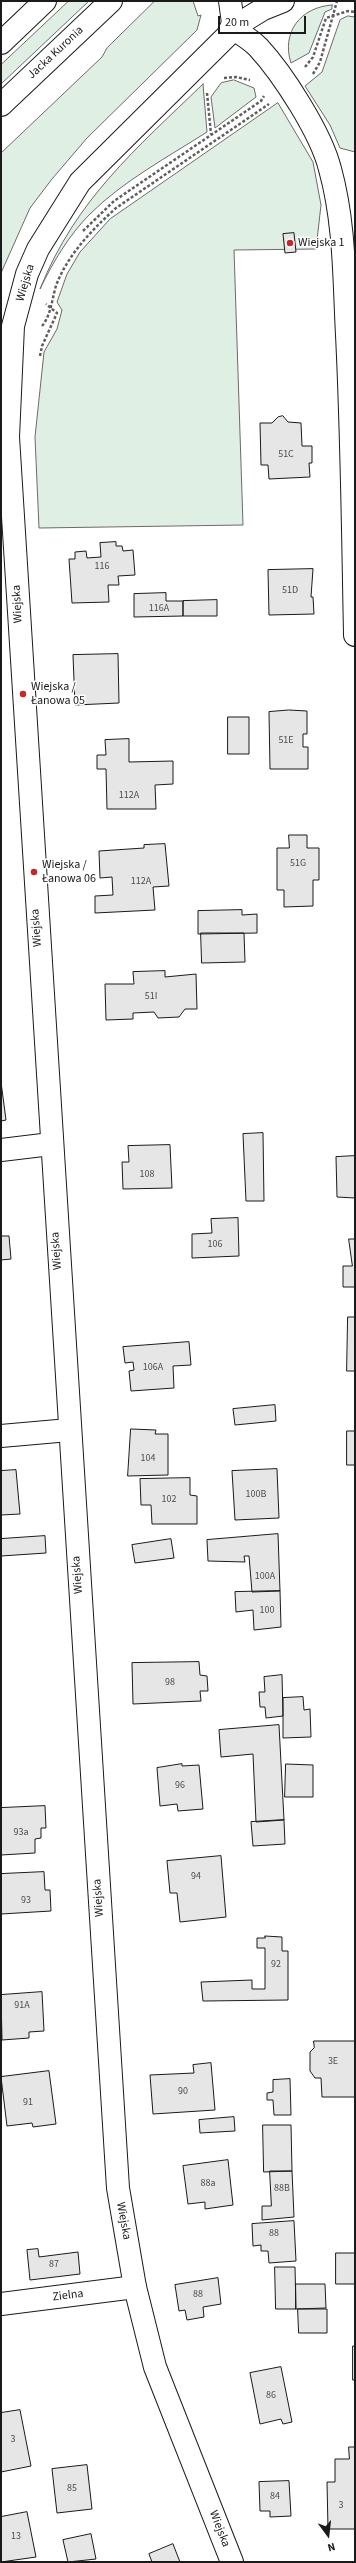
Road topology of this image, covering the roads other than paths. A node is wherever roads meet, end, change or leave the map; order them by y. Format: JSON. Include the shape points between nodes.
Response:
{"nodes":[{"id":1,"x":45,"y":1,"type":"edge"},
{"id":2,"x":111,"y":1,"type":"edge"},
{"id":3,"x":230,"y":1,"type":"edge"},
{"id":4,"x":283,"y":1,"type":"edge"},
{"id":5,"x":232,"y":28,"type":"junction"},
{"id":6,"x":1,"y":43,"type":"edge"},
{"id":7,"x":1,"y":105,"type":"edge"},
{"id":8,"x":355,"y":636,"type":"edge"},
{"id":9,"x":51,"y":1144,"type":"junction"},
{"id":10,"x":1,"y":1150,"type":"edge"},
{"id":11,"x":69,"y":1430,"type":"junction"},
{"id":12,"x":1,"y":1436,"type":"edge"},
{"id":13,"x":135,"y":2287,"type":"junction"},
{"id":14,"x":1,"y":2304,"type":"edge"},
{"id":15,"x":232,"y":2562,"type":"edge"}],
"edges":[{"from":1,"to":6,"type":"street"},
{"from":2,"to":7,"type":"street","name":"Jacka Kuronia"},
{"from":3,"to":5,"type":"street"},
{"from":4,"to":5,"type":"street","name":"Wiejska"},
{"from":5,"to":8,"type":"street","via":[[258,48],[286,86],[317,136],[327,161],[342,231],[350,408]]},
{"from":5,"to":9,"type":"street","name":"Wiejska","via":[[221,42],[80,182],[38,249],[27,274],[13,326],[8,436]]},
{"from":9,"to":10,"type":"street"},
{"from":9,"to":11,"type":"street","name":"Wiejska"},
{"from":11,"to":12,"type":"street"},
{"from":11,"to":13,"type":"street","name":"Wiejska","via":[[118,2188]]},
{"from":13,"to":14,"type":"street","name":"Zielna"},
{"from":13,"to":15,"type":"street","name":"Wiejska","via":[[155,2367]]}]}
